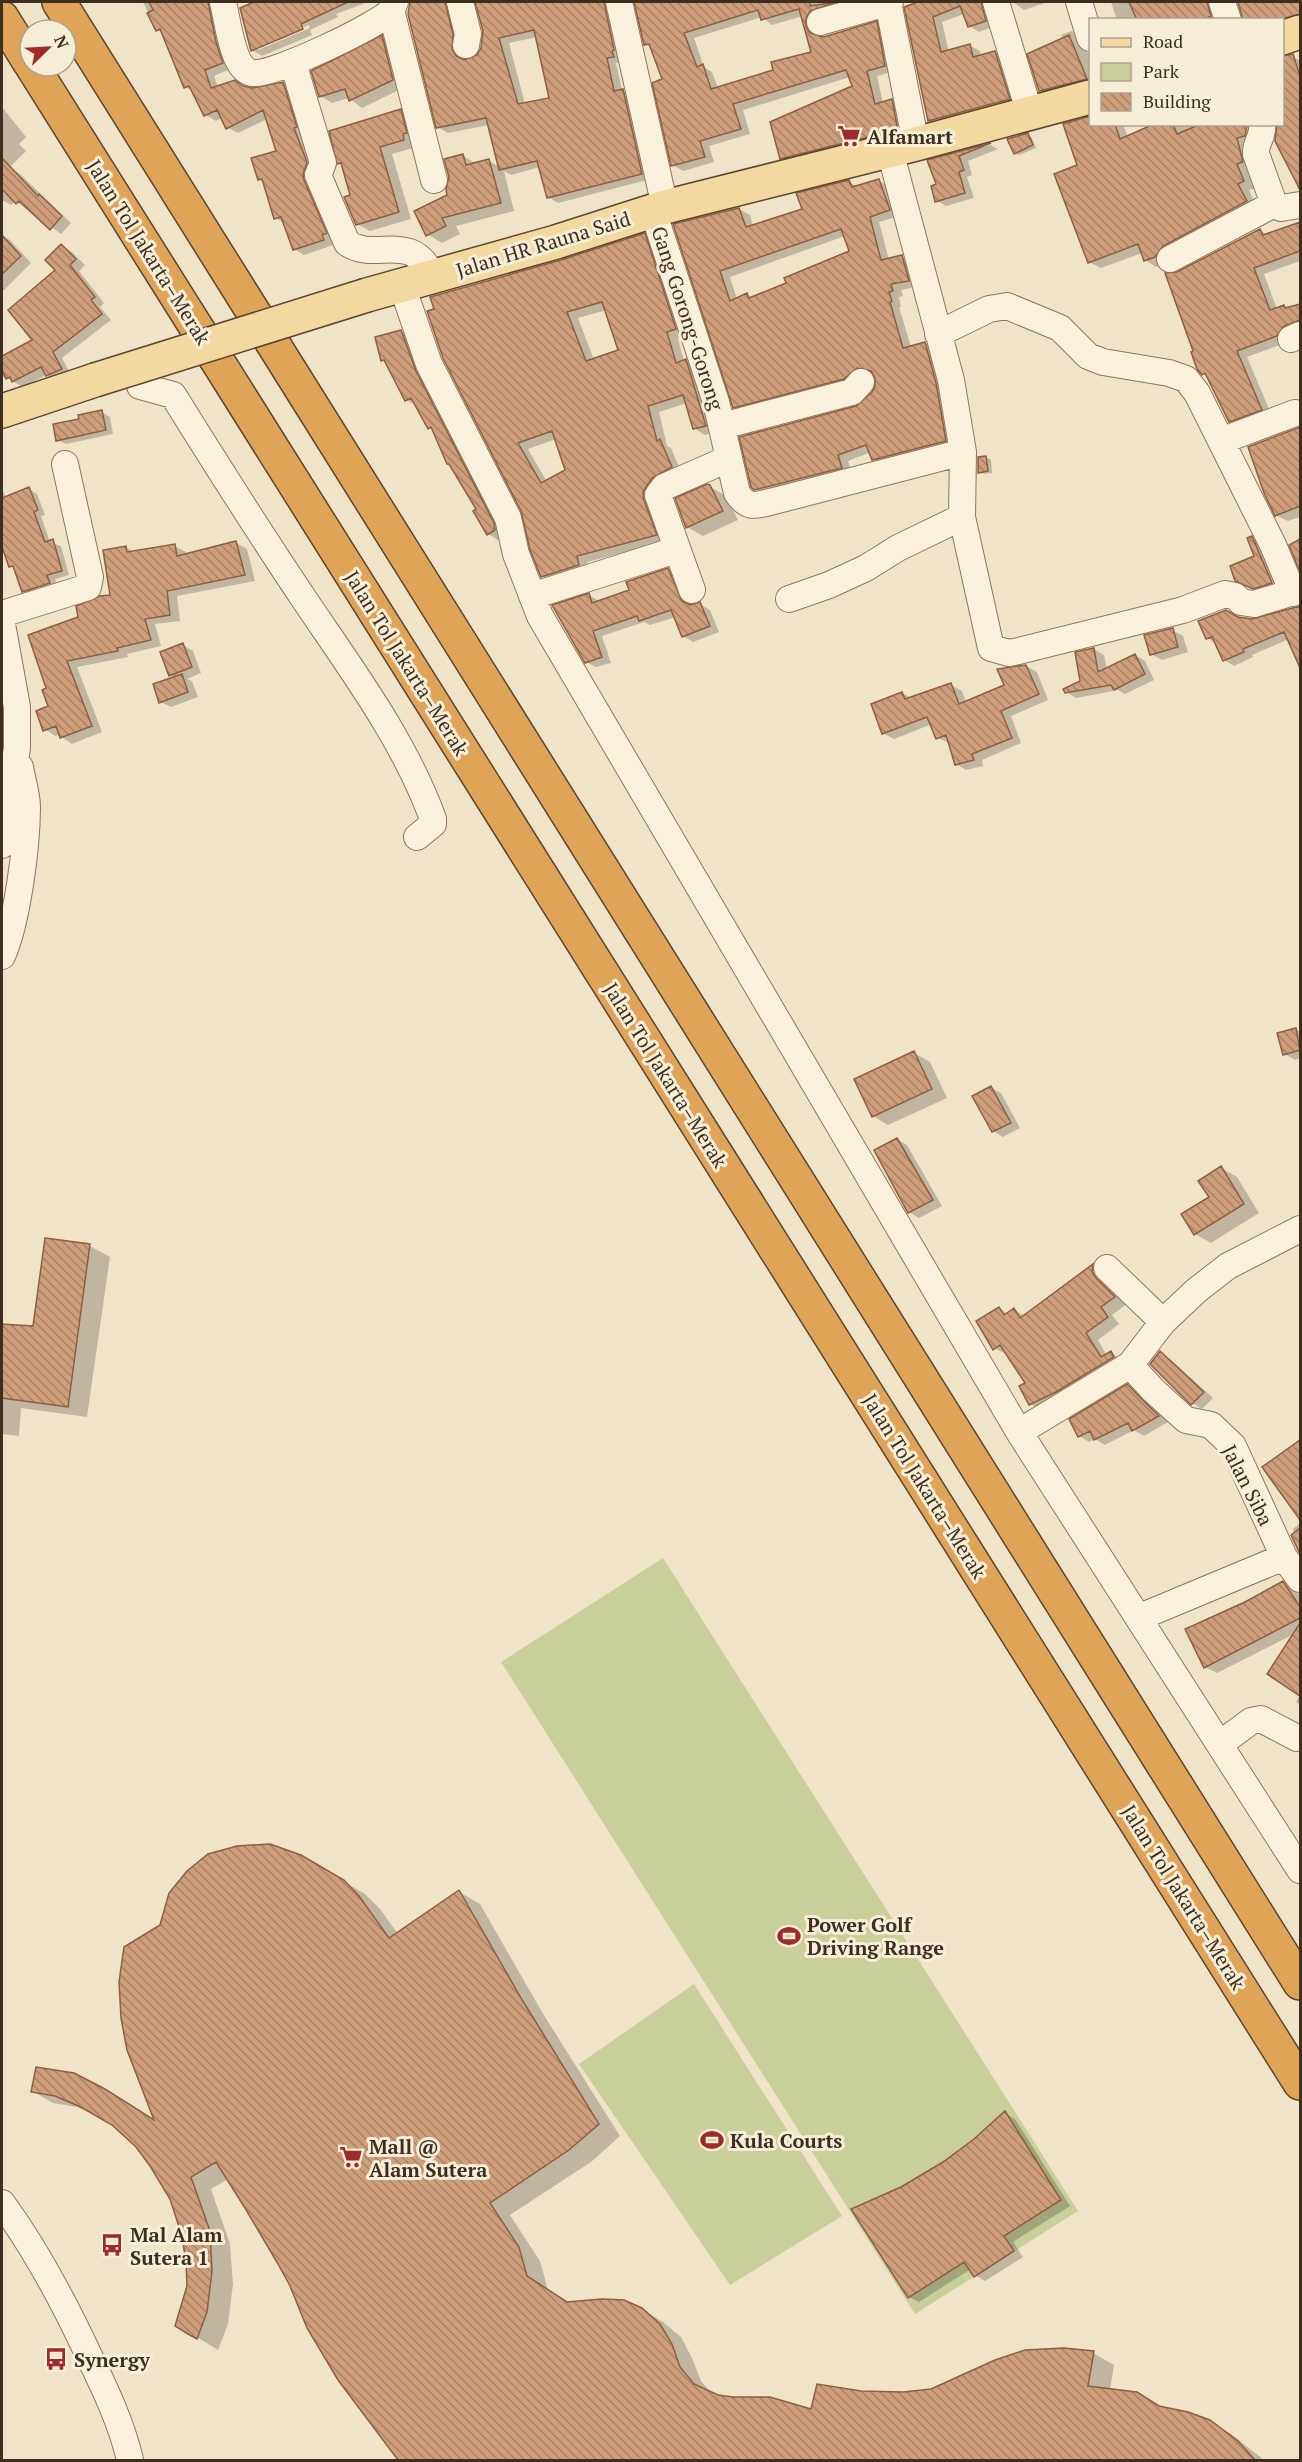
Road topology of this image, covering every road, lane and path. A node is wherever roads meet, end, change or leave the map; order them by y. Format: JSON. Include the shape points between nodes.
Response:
{"nodes":[{"id":1,"x":59,"y":2,"type":"edge"},
{"id":2,"x":223,"y":2,"type":"edge"},
{"id":3,"x":460,"y":2,"type":"edge"},
{"id":4,"x":619,"y":2,"type":"edge"},
{"id":5,"x":889,"y":2,"type":"edge"},
{"id":6,"x":996,"y":2,"type":"edge"},
{"id":7,"x":1079,"y":2,"type":"edge"},
{"id":8,"x":1222,"y":2,"type":"edge"},
{"id":9,"x":393,"y":6,"type":"edge"},
{"id":10,"x":2,"y":18,"type":"edge"},
{"id":11,"x":1227,"y":18,"type":"edge"},
{"id":12,"x":820,"y":22,"type":"dead end"},
{"id":13,"x":1300,"y":32,"type":"edge"},
{"id":14,"x":1089,"y":35,"type":"edge"},
{"id":15,"x":1284,"y":37,"type":"edge"},
{"id":16,"x":18,"y":43,"type":"edge"},
{"id":17,"x":466,"y":45,"type":"dead end"},
{"id":18,"x":293,"y":63,"type":"junction"},
{"id":19,"x":40,"y":78,"type":"edge"},
{"id":20,"x":1089,"y":97,"type":"edge"},
{"id":21,"x":1030,"y":114,"type":"junction"},
{"id":22,"x":1262,"y":126,"type":"edge"},
{"id":23,"x":903,"y":147,"type":"junction"},
{"id":24,"x":434,"y":180,"type":"dead end"},
{"id":25,"x":1274,"y":204,"type":"junction"},
{"id":26,"x":1300,"y":205,"type":"edge"},
{"id":27,"x":659,"y":209,"type":"junction"},
{"id":28,"x":1170,"y":259,"type":"dead end"},
{"id":29,"x":433,"y":277,"type":"junction"},
{"id":30,"x":402,"y":286,"type":"junction"},
{"id":31,"x":938,"y":334,"type":"junction"},
{"id":32,"x":861,"y":382,"type":"dead end"},
{"id":33,"x":140,"y":386,"type":"dead end"},
{"id":34,"x":2,"y":411,"type":"edge"},
{"id":35,"x":1295,"y":413,"type":"dead end"},
{"id":36,"x":722,"y":426,"type":"junction"},
{"id":37,"x":1221,"y":441,"type":"junction"},
{"id":38,"x":963,"y":452,"type":"junction"},
{"id":39,"x":728,"y":459,"type":"junction"},
{"id":40,"x":65,"y":464,"type":"dead end"},
{"id":41,"x":962,"y":517,"type":"junction"},
{"id":42,"x":676,"y":550,"type":"junction"},
{"id":43,"x":692,"y":590,"type":"dead end"},
{"id":44,"x":1297,"y":591,"type":"edge"},
{"id":45,"x":532,"y":596,"type":"junction"},
{"id":46,"x":789,"y":599,"type":"dead end"},
{"id":47,"x":2,"y":614,"type":"edge"},
{"id":48,"x":2,"y":624,"type":"edge"},
{"id":49,"x":17,"y":748,"type":"junction"},
{"id":50,"x":417,"y":837,"type":"dead end"},
{"id":51,"x":2,"y":844,"type":"edge"},
{"id":52,"x":2,"y":956,"type":"edge"},
{"id":53,"x":1300,"y":1229,"type":"edge"},
{"id":54,"x":1107,"y":1268,"type":"dead end"},
{"id":55,"x":1163,"y":1322,"type":"junction"},
{"id":56,"x":1130,"y":1365,"type":"junction"},
{"id":57,"x":1019,"y":1432,"type":"junction"},
{"id":58,"x":1284,"y":1557,"type":"junction"},
{"id":59,"x":1300,"y":1579,"type":"edge"},
{"id":60,"x":1140,"y":1617,"type":"junction"},
{"id":61,"x":1300,"y":1737,"type":"edge"},
{"id":62,"x":1220,"y":1744,"type":"junction"},
{"id":63,"x":1300,"y":1870,"type":"edge"},
{"id":64,"x":1300,"y":1983,"type":"edge"},
{"id":65,"x":1300,"y":2083,"type":"edge"},
{"id":66,"x":2,"y":2203,"type":"edge"},
{"id":67,"x":130,"y":2460,"type":"edge"}],
"edges":[{"from":1,"to":64,"type":"highway"},
{"from":2,"to":18,"type":"street","via":[[240,66],[255,74]]},
{"from":3,"to":17,"type":"street","via":[[468,34]]},
{"from":4,"to":27,"type":"street","name":"Gang Gorong-Gorong"},
{"from":5,"to":12,"type":"street"},
{"from":5,"to":23,"type":"street"},
{"from":6,"to":21,"type":"street"},
{"from":7,"to":14,"type":"street"},
{"from":8,"to":11,"type":"street"},
{"from":9,"to":18,"type":"street","via":[[348,37]]},
{"from":9,"to":24,"type":"street"},
{"from":10,"to":16,"type":"highway","name":"Jalan Tol Jakarta–Merak"},
{"from":13,"to":15,"type":"main road"},
{"from":18,"to":29,"type":"street","via":[[323,163],[318,175],[347,243],[354,248],[411,252],[426,261]]},
{"from":19,"to":65,"type":"highway","name":"Jalan Tol Jakarta–Merak"},
{"from":20,"to":21,"type":"main road","name":"Jalan HR Rauna Said"},
{"from":21,"to":23,"type":"main road","name":"Jalan HR Rauna Said"},
{"from":22,"to":25,"type":"street","via":[[1255,148]]},
{"from":23,"to":27,"type":"main road","name":"Jalan HR Rauna Said"},
{"from":23,"to":31,"type":"street"},
{"from":25,"to":26,"type":"street","via":[[1281,208]]},
{"from":25,"to":28,"type":"street"},
{"from":27,"to":29,"type":"main road","name":"Jalan HR Rauna Said"},
{"from":27,"to":36,"type":"street","name":"Gang Gorong-Gorong"},
{"from":29,"to":30,"type":"main road","name":"Jalan HR Rauna Said"},
{"from":30,"to":34,"type":"main road","name":"Jalan HR Rauna Said","bridge":true},
{"from":30,"to":45,"type":"street","via":[[429,364],[508,518]]},
{"from":31,"to":37,"type":"street","via":[[989,309],[1007,306],[1060,328],[1088,356],[1186,379]]},
{"from":31,"to":38,"type":"street","via":[[951,380]]},
{"from":32,"to":36,"type":"street","via":[[852,392]]},
{"from":33,"to":50,"type":"street","via":[[173,395],[370,697],[420,782],[433,819],[433,825]]},
{"from":35,"to":37,"type":"street"},
{"from":36,"to":39,"type":"street","name":"Gang Gorong-Gorong"},
{"from":37,"to":44,"type":"street"},
{"from":38,"to":39,"type":"street","name":"Gang Gorong-Gorong","via":[[750,505],[737,493]]},
{"from":38,"to":41,"type":"street"},
{"from":39,"to":42,"type":"street","via":[[660,490],[659,502]]},
{"from":40,"to":47,"type":"street","via":[[90,577],[88,587]]},
{"from":41,"to":44,"type":"street","via":[[992,648],[1002,652],[1172,613],[1225,594],[1254,604]]},
{"from":41,"to":46,"type":"street","via":[[866,568]]},
{"from":42,"to":43,"type":"street"},
{"from":42,"to":45,"type":"street"},
{"from":45,"to":57,"type":"street","via":[[540,616]]},
{"from":48,"to":49,"type":"street","via":[[16,693]]},
{"from":49,"to":51,"type":"street"},
{"from":49,"to":52,"type":"street","via":[[27,805],[25,846],[9,941]]},
{"from":53,"to":55,"type":"street","via":[[1228,1266]]},
{"from":54,"to":55,"type":"street"},
{"from":55,"to":56,"type":"street"},
{"from":56,"to":57,"type":"street"},
{"from":56,"to":58,"type":"street","name":"Jalan Siba","via":[[1186,1420],[1211,1425],[1233,1446]]},
{"from":57,"to":60,"type":"street"},
{"from":58,"to":59,"type":"street","name":"Jalan Siba"},
{"from":58,"to":60,"type":"street"},
{"from":60,"to":62,"type":"street"},
{"from":61,"to":62,"type":"street","via":[[1261,1719],[1251,1721]]},
{"from":62,"to":63,"type":"street"},
{"from":66,"to":67,"type":"street","via":[[71,2316],[104,2386]]}]}
